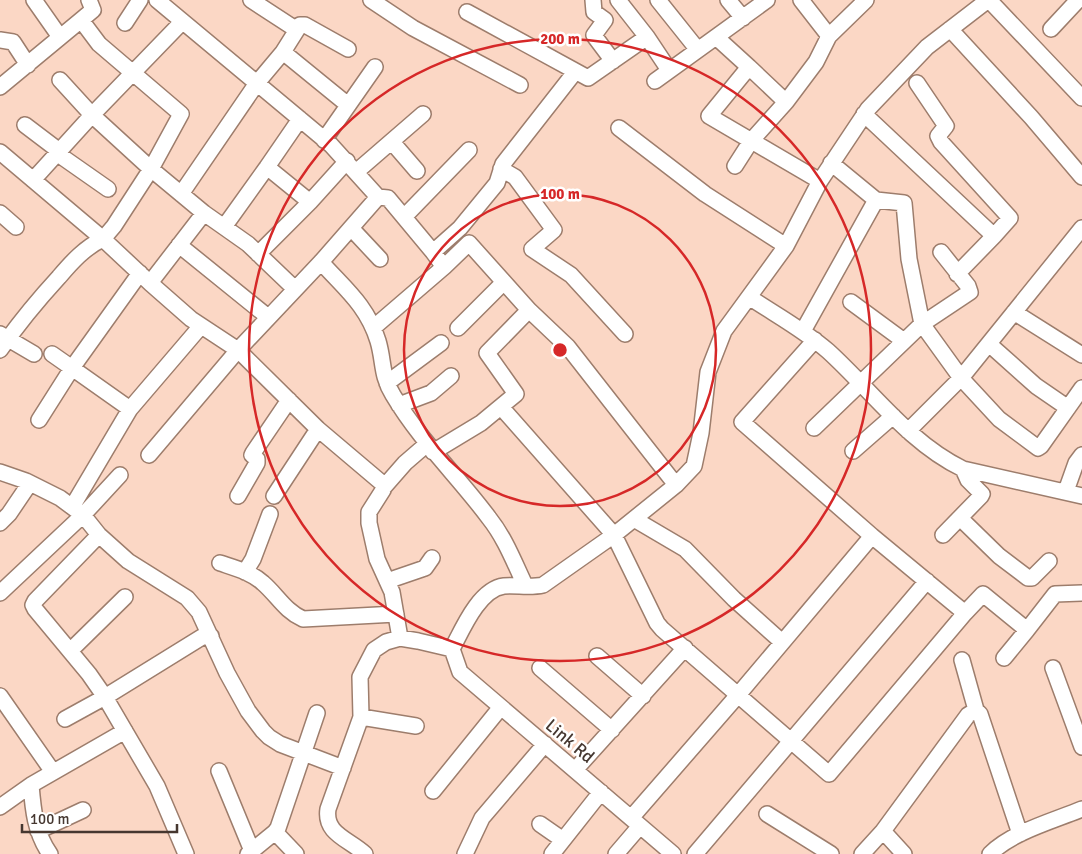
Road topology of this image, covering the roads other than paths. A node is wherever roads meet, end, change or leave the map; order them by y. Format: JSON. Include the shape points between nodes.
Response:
{"nodes":[{"id":1,"x":34,"y":0,"type":"edge"},
{"id":2,"x":89,"y":0,"type":"edge"},
{"id":3,"x":140,"y":0,"type":"edge"},
{"id":4,"x":157,"y":0,"type":"edge"},
{"id":5,"x":251,"y":0,"type":"edge"},
{"id":6,"x":371,"y":0,"type":"edge"},
{"id":7,"x":593,"y":0,"type":"edge"},
{"id":8,"x":618,"y":0,"type":"edge"},
{"id":9,"x":658,"y":0,"type":"edge"},
{"id":10,"x":728,"y":0,"type":"edge"},
{"id":11,"x":767,"y":0,"type":"edge"},
{"id":12,"x":801,"y":0,"type":"edge"},
{"id":13,"x":866,"y":0,"type":"edge"},
{"id":14,"x":1078,"y":0,"type":"edge"},
{"id":15,"x":983,"y":1,"type":"edge"},
{"id":16,"x":467,"y":12,"type":"dead end"},
{"id":17,"x":743,"y":18,"type":"junction"},
{"id":18,"x":81,"y":20,"type":"junction"},
{"id":19,"x":182,"y":22,"type":"junction"},
{"id":20,"x":125,"y":23,"type":"dead end"},
{"id":21,"x":950,"y":29,"type":"junction"},
{"id":22,"x":1051,"y":29,"type":"dead end"},
{"id":23,"x":297,"y":30,"type":"junction"},
{"id":24,"x":829,"y":36,"type":"junction"},
{"id":25,"x":60,"y":37,"type":"junction"},
{"id":26,"x":648,"y":37,"type":"junction"},
{"id":27,"x":716,"y":37,"type":"junction"},
{"id":28,"x":0,"y":40,"type":"edge"},
{"id":29,"x":348,"y":49,"type":"dead end"},
{"id":30,"x":698,"y":50,"type":"junction"},
{"id":31,"x":283,"y":52,"type":"junction"},
{"id":32,"x":613,"y":61,"type":"junction"},
{"id":33,"x":28,"y":65,"type":"junction"},
{"id":34,"x":375,"y":67,"type":"dead end"},
{"id":35,"x":749,"y":68,"type":"junction"},
{"id":36,"x":670,"y":70,"type":"junction"},
{"id":37,"x":575,"y":72,"type":"junction"},
{"id":38,"x":132,"y":74,"type":"junction"},
{"id":39,"x":60,"y":80,"type":"dead end"},
{"id":40,"x":655,"y":81,"type":"dead end"},
{"id":41,"x":917,"y":82,"type":"dead end"},
{"id":42,"x":257,"y":83,"type":"junction"},
{"id":43,"x":520,"y":85,"type":"dead end"},
{"id":44,"x":0,"y":87,"type":"edge"},
{"id":45,"x":1082,"y":98,"type":"edge"},
{"id":46,"x":786,"y":102,"type":"junction"},
{"id":47,"x":348,"y":105,"type":"junction"},
{"id":48,"x":423,"y":114,"type":"dead end"},
{"id":49,"x":864,"y":114,"type":"junction"},
{"id":50,"x":92,"y":115,"type":"junction"},
{"id":51,"x":300,"y":119,"type":"junction"},
{"id":52,"x":25,"y":125,"type":"dead end"},
{"id":53,"x":619,"y":128,"type":"dead end"},
{"id":54,"x":324,"y":140,"type":"junction"},
{"id":55,"x":751,"y":141,"type":"junction"},
{"id":56,"x":392,"y":142,"type":"junction"},
{"id":57,"x":469,"y":150,"type":"dead end"},
{"id":58,"x":0,"y":152,"type":"edge"},
{"id":59,"x":58,"y":154,"type":"junction"},
{"id":60,"x":831,"y":163,"type":"junction"},
{"id":61,"x":735,"y":166,"type":"dead end"},
{"id":62,"x":267,"y":167,"type":"junction"},
{"id":63,"x":352,"y":167,"type":"junction"},
{"id":64,"x":151,"y":169,"type":"junction"},
{"id":65,"x":502,"y":170,"type":"junction"},
{"id":66,"x":417,"y":171,"type":"dead end"},
{"id":67,"x":1082,"y":176,"type":"edge"},
{"id":68,"x":33,"y":180,"type":"junction"},
{"id":69,"x":820,"y":181,"type":"junction"},
{"id":70,"x":108,"y":189,"type":"dead end"},
{"id":71,"x":180,"y":194,"type":"junction"},
{"id":72,"x":378,"y":197,"type":"junction"},
{"id":73,"x":876,"y":200,"type":"junction"},
{"id":74,"x":310,"y":202,"type":"junction"},
{"id":75,"x":204,"y":213,"type":"junction"},
{"id":76,"x":0,"y":214,"type":"edge"},
{"id":77,"x":404,"y":217,"type":"junction"},
{"id":78,"x":16,"y":227,"type":"dead end"},
{"id":79,"x":224,"y":227,"type":"junction"},
{"id":80,"x":351,"y":228,"type":"junction"},
{"id":81,"x":1082,"y":228,"type":"edge"},
{"id":82,"x":994,"y":236,"type":"junction"},
{"id":83,"x":103,"y":239,"type":"junction"},
{"id":84,"x":179,"y":245,"type":"junction"},
{"id":85,"x":786,"y":246,"type":"junction"},
{"id":86,"x":433,"y":252,"type":"junction"},
{"id":87,"x":941,"y":252,"type":"dead end"},
{"id":88,"x":258,"y":254,"type":"junction"},
{"id":89,"x":380,"y":259,"type":"dead end"},
{"id":90,"x":321,"y":262,"type":"junction"},
{"id":91,"x":444,"y":267,"type":"junction"},
{"id":92,"x":957,"y":274,"type":"junction"},
{"id":93,"x":145,"y":278,"type":"junction"},
{"id":94,"x":503,"y":283,"type":"junction"},
{"id":95,"x":295,"y":289,"type":"junction"},
{"id":96,"x":749,"y":297,"type":"junction"},
{"id":97,"x":852,"y":302,"type":"dead end"},
{"id":98,"x":529,"y":310,"type":"junction"},
{"id":99,"x":1014,"y":312,"type":"junction"},
{"id":100,"x":268,"y":317,"type":"junction"},
{"id":101,"x":922,"y":324,"type":"junction"},
{"id":102,"x":201,"y":326,"type":"junction"},
{"id":103,"x":373,"y":328,"type":"junction"},
{"id":104,"x":458,"y":328,"type":"dead end"},
{"id":105,"x":625,"y":334,"type":"dead end"},
{"id":106,"x":809,"y":335,"type":"junction"},
{"id":107,"x":3,"y":341,"type":"edge"},
{"id":108,"x":904,"y":341,"type":"junction"},
{"id":109,"x":441,"y":344,"type":"dead end"},
{"id":110,"x":988,"y":344,"type":"junction"},
{"id":111,"x":238,"y":350,"type":"junction"},
{"id":112,"x":34,"y":354,"type":"dead end"},
{"id":113,"x":52,"y":354,"type":"dead end"},
{"id":114,"x":1082,"y":355,"type":"edge"},
{"id":115,"x":72,"y":368,"type":"junction"},
{"id":116,"x":451,"y":376,"type":"dead end"},
{"id":117,"x":961,"y":378,"type":"junction"},
{"id":118,"x":860,"y":382,"type":"junction"},
{"id":119,"x":387,"y":383,"type":"junction"},
{"id":120,"x":1082,"y":388,"type":"edge"},
{"id":121,"x":289,"y":400,"type":"junction"},
{"id":122,"x":399,"y":405,"type":"junction"},
{"id":123,"x":501,"y":406,"type":"junction"},
{"id":124,"x":1068,"y":408,"type":"junction"},
{"id":125,"x":130,"y":409,"type":"junction"},
{"id":126,"x":893,"y":416,"type":"junction"},
{"id":127,"x":39,"y":420,"type":"dead end"},
{"id":128,"x":814,"y":428,"type":"dead end"},
{"id":129,"x":318,"y":429,"type":"junction"},
{"id":130,"x":908,"y":431,"type":"junction"},
{"id":131,"x":430,"y":448,"type":"junction"},
{"id":132,"x":853,"y":452,"type":"dead end"},
{"id":133,"x":149,"y":455,"type":"dead end"},
{"id":134,"x":1082,"y":455,"type":"edge"},
{"id":135,"x":963,"y":469,"type":"junction"},
{"id":136,"x":0,"y":472,"type":"edge"},
{"id":137,"x":120,"y":475,"type":"dead end"},
{"id":138,"x":30,"y":482,"type":"junction"},
{"id":139,"x":676,"y":485,"type":"junction"},
{"id":140,"x":384,"y":487,"type":"junction"},
{"id":141,"x":1066,"y":491,"type":"junction"},
{"id":142,"x":238,"y":496,"type":"dead end"},
{"id":143,"x":274,"y":496,"type":"dead end"},
{"id":144,"x":1082,"y":496,"type":"edge"},
{"id":145,"x":77,"y":511,"type":"junction"},
{"id":146,"x":270,"y":514,"type":"dead end"},
{"id":147,"x":960,"y":518,"type":"junction"},
{"id":148,"x":634,"y":519,"type":"junction"},
{"id":149,"x":0,"y":524,"type":"edge"},
{"id":150,"x":99,"y":535,"type":"junction"},
{"id":151,"x":614,"y":535,"type":"junction"},
{"id":152,"x":943,"y":535,"type":"dead end"},
{"id":153,"x":872,"y":536,"type":"junction"},
{"id":154,"x":432,"y":558,"type":"dead end"},
{"id":155,"x":1049,"y":561,"type":"dead end"},
{"id":156,"x":220,"y":563,"type":"dead end"},
{"id":157,"x":245,"y":572,"type":"junction"},
{"id":158,"x":928,"y":581,"type":"junction"},
{"id":159,"x":388,"y":582,"type":"junction"},
{"id":160,"x":525,"y":585,"type":"junction"},
{"id":161,"x":0,"y":593,"type":"edge"},
{"id":162,"x":1082,"y":593,"type":"edge"},
{"id":163,"x":125,"y":597,"type":"dead end"},
{"id":164,"x":965,"y":613,"type":"junction"},
{"id":165,"x":396,"y":614,"type":"junction"},
{"id":166,"x":1027,"y":630,"type":"junction"},
{"id":167,"x":211,"y":636,"type":"junction"},
{"id":168,"x":400,"y":638,"type":"junction"},
{"id":169,"x":782,"y":642,"type":"junction"},
{"id":170,"x":685,"y":648,"type":"junction"},
{"id":171,"x":452,"y":649,"type":"junction"},
{"id":172,"x":70,"y":651,"type":"junction"},
{"id":173,"x":597,"y":656,"type":"dead end"},
{"id":174,"x":1004,"y":658,"type":"dead end"},
{"id":175,"x":962,"y":660,"type":"dead end"},
{"id":176,"x":540,"y":668,"type":"dead end"},
{"id":177,"x":1054,"y":668,"type":"dead end"},
{"id":178,"x":738,"y":695,"type":"junction"},
{"id":179,"x":0,"y":696,"type":"edge"},
{"id":180,"x":643,"y":696,"type":"junction"},
{"id":181,"x":105,"y":697,"type":"junction"},
{"id":182,"x":501,"y":707,"type":"junction"},
{"id":183,"x":976,"y":710,"type":"junction"},
{"id":184,"x":317,"y":713,"type":"dead end"},
{"id":185,"x":361,"y":717,"type":"junction"},
{"id":186,"x":65,"y":719,"type":"dead end"},
{"id":187,"x":416,"y":726,"type":"dead end"},
{"id":188,"x":612,"y":730,"type":"junction"},
{"id":189,"x":125,"y":731,"type":"junction"},
{"id":190,"x":791,"y":741,"type":"junction"},
{"id":191,"x":545,"y":744,"type":"junction"},
{"id":192,"x":1082,"y":747,"type":"edge"},
{"id":193,"x":304,"y":753,"type":"junction"},
{"id":194,"x":343,"y":768,"type":"junction"},
{"id":195,"x":575,"y":770,"type":"junction"},
{"id":196,"x":52,"y":772,"type":"junction"},
{"id":197,"x":219,"y":772,"type":"dead end"},
{"id":198,"x":31,"y":784,"type":"junction"},
{"id":199,"x":433,"y":791,"type":"dead end"},
{"id":200,"x":600,"y":792,"type":"junction"},
{"id":201,"x":0,"y":806,"type":"edge"},
{"id":202,"x":1082,"y":809,"type":"edge"},
{"id":203,"x":83,"y":810,"type":"dead end"},
{"id":204,"x":767,"y":814,"type":"dead end"},
{"id":205,"x":636,"y":822,"type":"junction"},
{"id":206,"x":540,"y":824,"type":"dead end"},
{"id":207,"x":883,"y":831,"type":"junction"},
{"id":208,"x":38,"y":832,"type":"junction"},
{"id":209,"x":275,"y":832,"type":"junction"},
{"id":210,"x":1020,"y":834,"type":"junction"},
{"id":211,"x":563,"y":840,"type":"junction"},
{"id":212,"x":250,"y":852,"type":"edge"},
{"id":213,"x":50,"y":854,"type":"edge"},
{"id":214,"x":186,"y":854,"type":"edge"},
{"id":215,"x":296,"y":854,"type":"edge"},
{"id":216,"x":365,"y":854,"type":"edge"},
{"id":217,"x":465,"y":854,"type":"edge"},
{"id":218,"x":552,"y":854,"type":"edge"},
{"id":219,"x":616,"y":854,"type":"edge"},
{"id":220,"x":673,"y":854,"type":"edge"},
{"id":221,"x":695,"y":854,"type":"edge"},
{"id":222,"x":831,"y":854,"type":"edge"},
{"id":223,"x":862,"y":854,"type":"edge"},
{"id":224,"x":904,"y":854,"type":"edge"},
{"id":225,"x":990,"y":854,"type":"edge"}],
"edges":[{"from":1,"to":25,"type":"street"},
{"from":2,"to":18,"type":"street","via":[[93,10]]},
{"from":3,"to":20,"type":"street"},
{"from":4,"to":19,"type":"street"},
{"from":5,"to":23,"type":"street"},
{"from":6,"to":43,"type":"street","via":[[413,28]]},
{"from":7,"to":32,"type":"street","via":[[594,12],[605,20],[594,35]]},
{"from":8,"to":26,"type":"street"},
{"from":9,"to":30,"type":"street"},
{"from":10,"to":17,"type":"street"},
{"from":11,"to":17,"type":"street"},
{"from":12,"to":24,"type":"street"},
{"from":13,"to":24,"type":"street"},
{"from":14,"to":22,"type":"street"},
{"from":15,"to":21,"type":"street"},
{"from":15,"to":45,"type":"street"},
{"from":16,"to":37,"type":"street"},
{"from":17,"to":27,"type":"street"},
{"from":18,"to":25,"type":"street"},
{"from":18,"to":38,"type":"street","via":[[99,44]]},
{"from":19,"to":38,"type":"street"},
{"from":19,"to":42,"type":"street"},
{"from":21,"to":49,"type":"street","via":[[927,47]]},
{"from":21,"to":67,"type":"street"},
{"from":23,"to":29,"type":"street","via":[[305,24]]},
{"from":23,"to":31,"type":"street"},
{"from":24,"to":46,"type":"street","via":[[816,62]]},
{"from":25,"to":33,"type":"street"},
{"from":26,"to":32,"type":"street"},
{"from":26,"to":36,"type":"street"},
{"from":27,"to":30,"type":"street"},
{"from":27,"to":35,"type":"street"},
{"from":28,"to":33,"type":"street","via":[[13,42]]},
{"from":30,"to":36,"type":"street"},
{"from":31,"to":42,"type":"street"},
{"from":31,"to":47,"type":"street"},
{"from":32,"to":37,"type":"street","via":[[588,78]]},
{"from":33,"to":44,"type":"street"},
{"from":34,"to":47,"type":"street"},
{"from":35,"to":46,"type":"street"},
{"from":35,"to":55,"type":"street","via":[[709,116]]},
{"from":36,"to":40,"type":"street"},
{"from":37,"to":65,"type":"street","via":[[503,164]]},
{"from":38,"to":50,"type":"street"},
{"from":38,"to":64,"type":"street","via":[[181,114]]},
{"from":39,"to":50,"type":"street"},
{"from":41,"to":82,"type":"street","via":[[946,126],[938,136],[940,142],[1010,218]]},
{"from":42,"to":51,"type":"street"},
{"from":42,"to":71,"type":"street"},
{"from":46,"to":55,"type":"street"},
{"from":47,"to":54,"type":"street"},
{"from":48,"to":56,"type":"street"},
{"from":49,"to":60,"type":"street"},
{"from":49,"to":82,"type":"street"},
{"from":50,"to":59,"type":"street"},
{"from":50,"to":64,"type":"street"},
{"from":51,"to":54,"type":"street"},
{"from":51,"to":62,"type":"street"},
{"from":52,"to":59,"type":"street","via":[[54,147]]},
{"from":53,"to":85,"type":"street","via":[[705,194]]},
{"from":54,"to":63,"type":"street"},
{"from":55,"to":61,"type":"street"},
{"from":55,"to":69,"type":"street"},
{"from":56,"to":63,"type":"street"},
{"from":56,"to":66,"type":"street"},
{"from":57,"to":77,"type":"street"},
{"from":58,"to":68,"type":"street"},
{"from":59,"to":68,"type":"street"},
{"from":59,"to":70,"type":"street"},
{"from":60,"to":69,"type":"street"},
{"from":60,"to":73,"type":"street"},
{"from":62,"to":74,"type":"street"},
{"from":62,"to":79,"type":"street"},
{"from":63,"to":72,"type":"street"},
{"from":63,"to":74,"type":"street"},
{"from":64,"to":71,"type":"street"},
{"from":64,"to":83,"type":"street"},
{"from":65,"to":86,"type":"street","via":[[497,183],[460,228]]},
{"from":65,"to":105,"type":"street","via":[[515,177],[554,230],[532,249],[571,275]]},
{"from":68,"to":83,"type":"street"},
{"from":69,"to":85,"type":"street"},
{"from":71,"to":75,"type":"street"},
{"from":72,"to":77,"type":"street","via":[[388,198]]},
{"from":72,"to":80,"type":"street"},
{"from":73,"to":101,"type":"street","via":[[904,203],[909,259]]},
{"from":73,"to":106,"type":"street"},
{"from":74,"to":88,"type":"street"},
{"from":75,"to":79,"type":"street"},
{"from":75,"to":84,"type":"street"},
{"from":76,"to":78,"type":"street"},
{"from":77,"to":86,"type":"street"},
{"from":79,"to":88,"type":"street"},
{"from":80,"to":89,"type":"street"},
{"from":80,"to":90,"type":"street"},
{"from":81,"to":99,"type":"street"},
{"from":82,"to":92,"type":"street"},
{"from":83,"to":93,"type":"street"},
{"from":83,"to":107,"type":"street","via":[[68,267]]},
{"from":84,"to":93,"type":"street"},
{"from":84,"to":100,"type":"street"},
{"from":85,"to":96,"type":"street"},
{"from":86,"to":91,"type":"street"},
{"from":87,"to":92,"type":"street"},
{"from":88,"to":95,"type":"street"},
{"from":90,"to":95,"type":"street"},
{"from":90,"to":103,"type":"street","via":[[360,303]]},
{"from":91,"to":94,"type":"street","via":[[469,243]]},
{"from":91,"to":103,"type":"street"},
{"from":92,"to":101,"type":"street","via":[[970,292]]},
{"from":93,"to":102,"type":"street"},
{"from":93,"to":115,"type":"street"},
{"from":94,"to":98,"type":"street"},
{"from":94,"to":104,"type":"street"},
{"from":95,"to":100,"type":"street"},
{"from":96,"to":106,"type":"street"},
{"from":96,"to":139,"type":"street","via":[[724,331],[708,372],[694,466]]},
{"from":97,"to":108,"type":"street"},
{"from":98,"to":123,"type":"street","via":[[487,353],[516,394]]},
{"from":98,"to":139,"type":"street","via":[[584,366]]},
{"from":99,"to":110,"type":"street"},
{"from":99,"to":114,"type":"street"},
{"from":100,"to":111,"type":"street"},
{"from":101,"to":108,"type":"street"},
{"from":101,"to":117,"type":"street"},
{"from":102,"to":111,"type":"street"},
{"from":102,"to":125,"type":"street"},
{"from":103,"to":119,"type":"street"},
{"from":106,"to":118,"type":"street"},
{"from":106,"to":153,"type":"street","via":[[742,422]]},
{"from":107,"to":112,"type":"street"},
{"from":108,"to":118,"type":"street"},
{"from":109,"to":119,"type":"street"},
{"from":110,"to":117,"type":"street"},
{"from":110,"to":124,"type":"street","via":[[1036,386]]},
{"from":111,"to":121,"type":"street"},
{"from":111,"to":133,"type":"street"},
{"from":113,"to":115,"type":"street"},
{"from":115,"to":125,"type":"street"},
{"from":115,"to":127,"type":"street"},
{"from":116,"to":122,"type":"street","via":[[431,393]]},
{"from":117,"to":124,"type":"street","via":[[999,419],[1036,447],[1041,446]]},
{"from":117,"to":130,"type":"street"},
{"from":118,"to":126,"type":"street"},
{"from":118,"to":128,"type":"street"},
{"from":119,"to":122,"type":"street"},
{"from":120,"to":124,"type":"street"},
{"from":121,"to":129,"type":"street"},
{"from":121,"to":142,"type":"street","via":[[253,453],[257,463]]},
{"from":122,"to":131,"type":"street"},
{"from":123,"to":131,"type":"street","via":[[481,423]]},
{"from":123,"to":151,"type":"street"},
{"from":125,"to":145,"type":"street"},
{"from":126,"to":130,"type":"street"},
{"from":126,"to":132,"type":"street"},
{"from":129,"to":140,"type":"street"},
{"from":129,"to":143,"type":"street"},
{"from":130,"to":135,"type":"street"},
{"from":131,"to":140,"type":"street","via":[[405,463]]},
{"from":131,"to":160,"type":"street","via":[[489,518]]},
{"from":134,"to":141,"type":"street"},
{"from":135,"to":141,"type":"street"},
{"from":135,"to":147,"type":"street","via":[[968,480],[982,494]]},
{"from":136,"to":138,"type":"street"},
{"from":137,"to":145,"type":"street"},
{"from":138,"to":145,"type":"street"},
{"from":138,"to":149,"type":"street"},
{"from":139,"to":148,"type":"street"},
{"from":140,"to":159,"type":"street","via":[[369,512],[369,522],[377,559]]},
{"from":141,"to":144,"type":"street"},
{"from":145,"to":150,"type":"street"},
{"from":145,"to":161,"type":"street"},
{"from":146,"to":157,"type":"street"},
{"from":147,"to":152,"type":"street"},
{"from":147,"to":155,"type":"street","via":[[1028,578],[1032,578]]},
{"from":148,"to":151,"type":"street"},
{"from":148,"to":169,"type":"street","via":[[684,550]]},
{"from":150,"to":167,"type":"street","via":[[128,561],[187,598],[199,612]]},
{"from":150,"to":172,"type":"street","via":[[33,605]]},
{"from":151,"to":160,"type":"street","via":[[543,585]]},
{"from":151,"to":170,"type":"street","via":[[657,623]]},
{"from":153,"to":158,"type":"street"},
{"from":153,"to":169,"type":"street"},
{"from":154,"to":159,"type":"street","via":[[424,568]]},
{"from":156,"to":157,"type":"street"},
{"from":157,"to":165,"type":"street","via":[[263,583],[286,608],[303,619]]},
{"from":158,"to":164,"type":"street"},
{"from":158,"to":190,"type":"street"},
{"from":159,"to":165,"type":"street"},
{"from":160,"to":171,"type":"street","via":[[503,586],[490,591],[468,618]]},
{"from":162,"to":166,"type":"street","via":[[1055,594]]},
{"from":163,"to":172,"type":"street"},
{"from":164,"to":166,"type":"street","via":[[983,594]]},
{"from":164,"to":190,"type":"street","via":[[829,774]]},
{"from":165,"to":168,"type":"street"},
{"from":166,"to":174,"type":"street"},
{"from":167,"to":181,"type":"street","via":[[202,637]]},
{"from":167,"to":193,"type":"street","via":[[253,720],[269,738]]},
{"from":168,"to":171,"type":"street"},
{"from":168,"to":185,"type":"street","via":[[374,650],[360,678]]},
{"from":169,"to":178,"type":"street"},
{"from":170,"to":178,"type":"street"},
{"from":170,"to":180,"type":"street"},
{"from":171,"to":182,"type":"street","name":"Link Rd","via":[[460,672]]},
{"from":172,"to":181,"type":"street"},
{"from":173,"to":180,"type":"street"},
{"from":175,"to":183,"type":"street"},
{"from":176,"to":188,"type":"street"},
{"from":177,"to":192,"type":"street"},
{"from":178,"to":190,"type":"street"},
{"from":178,"to":205,"type":"street"},
{"from":179,"to":196,"type":"street"},
{"from":180,"to":188,"type":"street"},
{"from":181,"to":186,"type":"street"},
{"from":181,"to":189,"type":"street"},
{"from":182,"to":191,"type":"street","name":"Link Rd"},
{"from":182,"to":199,"type":"street"},
{"from":183,"to":207,"type":"street","via":[[968,715]]},
{"from":183,"to":210,"type":"street"},
{"from":184,"to":193,"type":"street"},
{"from":185,"to":187,"type":"street"},
{"from":185,"to":194,"type":"street"},
{"from":188,"to":195,"type":"street"},
{"from":189,"to":196,"type":"street"},
{"from":189,"to":214,"type":"street","via":[[157,786]]},
{"from":190,"to":221,"type":"street"},
{"from":191,"to":195,"type":"street","name":"Link Rd"},
{"from":191,"to":217,"type":"street","via":[[482,818]]},
{"from":193,"to":194,"type":"street"},
{"from":193,"to":209,"type":"street"},
{"from":194,"to":216,"type":"street","via":[[327,819],[336,833]]},
{"from":195,"to":200,"type":"street","name":"Link Rd"},
{"from":196,"to":198,"type":"street"},
{"from":197,"to":212,"type":"street"},
{"from":198,"to":201,"type":"street"},
{"from":198,"to":208,"type":"street"},
{"from":200,"to":205,"type":"street","name":"Link Rd"},
{"from":200,"to":211,"type":"street"},
{"from":202,"to":210,"type":"street"},
{"from":203,"to":208,"type":"street"},
{"from":204,"to":222,"type":"street"},
{"from":205,"to":219,"type":"street"},
{"from":205,"to":220,"type":"street","name":"Link Rd"},
{"from":206,"to":211,"type":"street"},
{"from":207,"to":223,"type":"street"},
{"from":207,"to":224,"type":"street"},
{"from":208,"to":213,"type":"street"},
{"from":209,"to":212,"type":"street"},
{"from":209,"to":215,"type":"street"},
{"from":210,"to":225,"type":"street"},
{"from":211,"to":218,"type":"street"}]}
